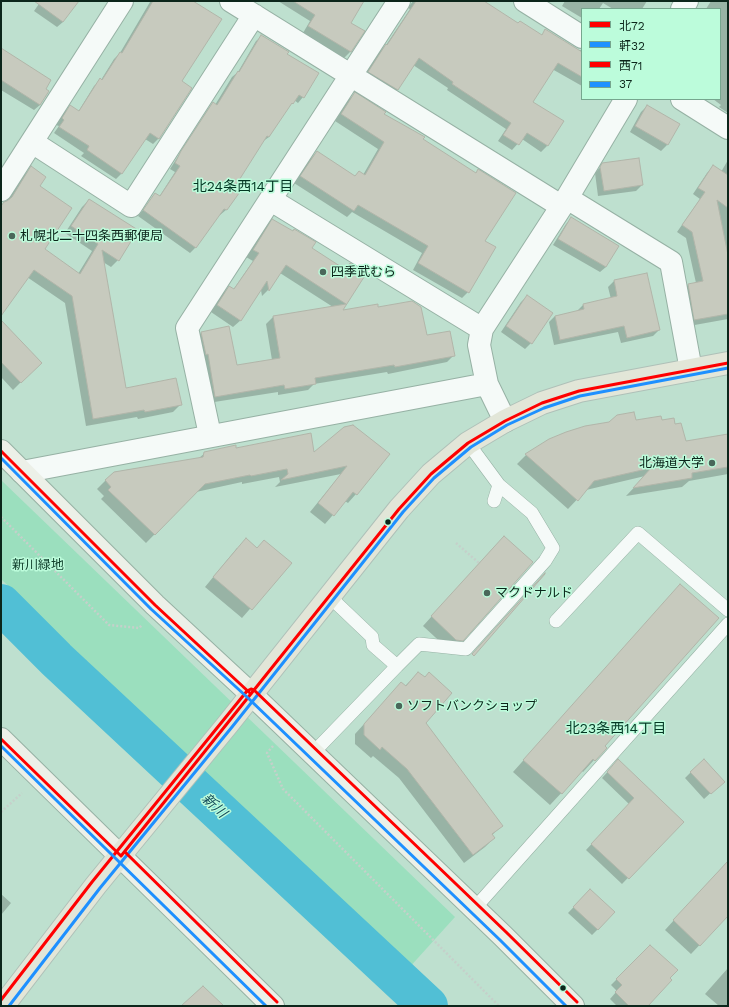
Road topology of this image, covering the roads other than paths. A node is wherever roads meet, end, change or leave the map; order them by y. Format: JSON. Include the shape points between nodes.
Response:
{"nodes":[{"id":1,"x":122,"y":1,"type":"edge"},
{"id":2,"x":231,"y":1,"type":"edge"},
{"id":3,"x":399,"y":1,"type":"edge"},
{"id":4,"x":525,"y":1,"type":"edge"},
{"id":5,"x":254,"y":15,"type":"junction"},
{"id":6,"x":581,"y":36,"type":"edge"},
{"id":7,"x":351,"y":75,"type":"junction"},
{"id":8,"x":625,"y":100,"type":"edge"},
{"id":9,"x":684,"y":100,"type":"edge"},
{"id":10,"x":728,"y":128,"type":"edge"},
{"id":11,"x":32,"y":142,"type":"junction"},
{"id":12,"x":1,"y":190,"type":"edge"},
{"id":13,"x":271,"y":200,"type":"junction"},
{"id":14,"x":564,"y":202,"type":"junction"},
{"id":15,"x":482,"y":329,"type":"junction"},
{"id":16,"x":728,"y":363,"type":"edge"},
{"id":17,"x":691,"y":370,"type":"junction"},
{"id":18,"x":487,"y":384,"type":"junction"},
{"id":19,"x":505,"y":421,"type":"junction"},
{"id":20,"x":210,"y":435,"type":"junction"},
{"id":21,"x":468,"y":443,"type":"junction"},
{"id":22,"x":1,"y":451,"type":"edge"},
{"id":23,"x":22,"y":472,"type":"junction"},
{"id":24,"x":499,"y":485,"type":"junction"},
{"id":25,"x":494,"y":501,"type":"dead end"},
{"id":26,"x":330,"y":597,"type":"junction"},
{"id":27,"x":728,"y":610,"type":"edge"},
{"id":28,"x":556,"y":621,"type":"dead end"},
{"id":29,"x":728,"y":624,"type":"edge"},
{"id":30,"x":397,"y":666,"type":"junction"},
{"id":31,"x":251,"y":694,"type":"junction"},
{"id":32,"x":1,"y":740,"type":"edge"},
{"id":33,"x":312,"y":754,"type":"junction"},
{"id":34,"x":120,"y":856,"type":"junction"},
{"id":35,"x":474,"y":909,"type":"junction"},
{"id":36,"x":3,"y":1006,"type":"edge"},
{"id":37,"x":273,"y":1006,"type":"edge"},
{"id":38,"x":573,"y":1006,"type":"edge"}],
"edges":[{"from":1,"to":11,"type":"street"},
{"from":2,"to":5,"type":"street"},
{"from":3,"to":7,"type":"street"},
{"from":4,"to":6,"type":"street"},
{"from":5,"to":7,"type":"street"},
{"from":5,"to":11,"type":"street","via":[[131,206]]},
{"from":7,"to":13,"type":"street"},
{"from":7,"to":14,"type":"street"},
{"from":8,"to":14,"type":"street"},
{"from":9,"to":10,"type":"street"},
{"from":11,"to":12,"type":"street"},
{"from":13,"to":15,"type":"street"},
{"from":13,"to":20,"type":"street","via":[[188,328]]},
{"from":14,"to":15,"type":"street"},
{"from":14,"to":17,"type":"street","via":[[672,262]]},
{"from":15,"to":18,"type":"street","via":[[479,345]]},
{"from":16,"to":17,"type":"main road"},
{"from":17,"to":19,"type":"main road","via":[[579,391],[542,402]]},
{"from":18,"to":19,"type":"street"},
{"from":18,"to":20,"type":"street"},
{"from":19,"to":21,"type":"main road"},
{"from":20,"to":23,"type":"street"},
{"from":21,"to":24,"type":"lane"},
{"from":21,"to":26,"type":"main road","via":[[431,474],[399,509]]},
{"from":22,"to":23,"type":"street"},
{"from":23,"to":31,"type":"street","via":[[155,605]]},
{"from":24,"to":25,"type":"lane"},
{"from":24,"to":30,"type":"lane","via":[[532,513],[553,548],[545,561],[466,649],[419,644]]},
{"from":26,"to":30,"type":"lane","via":[[372,637],[373,645]]},
{"from":26,"to":31,"type":"main road"},
{"from":27,"to":28,"type":"lane","via":[[638,533]]},
{"from":29,"to":35,"type":"lane"},
{"from":30,"to":33,"type":"lane"},
{"from":31,"to":33,"type":"street"},
{"from":31,"to":34,"type":"main road"},
{"from":32,"to":34,"type":"street"},
{"from":33,"to":35,"type":"street"},
{"from":34,"to":36,"type":"main road"},
{"from":34,"to":37,"type":"street"},
{"from":35,"to":38,"type":"street"}]}
